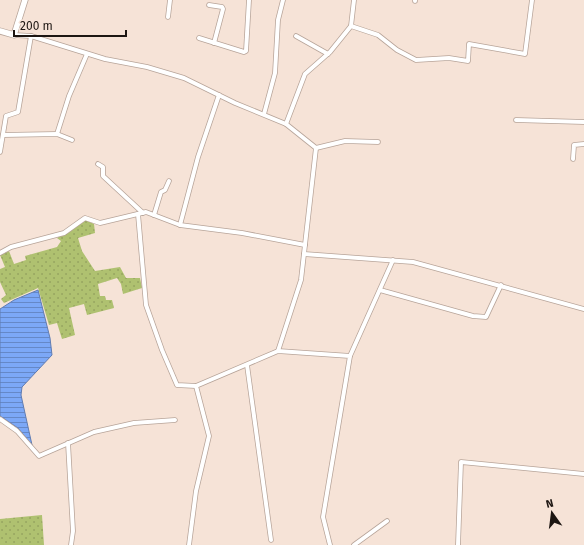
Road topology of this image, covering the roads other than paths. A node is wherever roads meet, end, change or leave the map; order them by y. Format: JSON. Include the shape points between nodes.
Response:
{"nodes":[{"id":1,"x":26,"y":0,"type":"edge"},
{"id":2,"x":170,"y":0,"type":"edge"},
{"id":3,"x":249,"y":0,"type":"edge"},
{"id":4,"x":282,"y":0,"type":"edge"},
{"id":5,"x":354,"y":0,"type":"edge"},
{"id":6,"x":532,"y":0,"type":"edge"},
{"id":7,"x":209,"y":4,"type":"dead end"},
{"id":8,"x":168,"y":17,"type":"dead end"},
{"id":9,"x":351,"y":26,"type":"junction"},
{"id":10,"x":0,"y":32,"type":"edge"},
{"id":11,"x":14,"y":35,"type":"junction"},
{"id":12,"x":31,"y":36,"type":"junction"},
{"id":13,"x":296,"y":36,"type":"dead end"},
{"id":14,"x":199,"y":38,"type":"dead end"},
{"id":15,"x":214,"y":43,"type":"junction"},
{"id":16,"x":87,"y":54,"type":"junction"},
{"id":17,"x":328,"y":54,"type":"junction"},
{"id":18,"x":219,"y":95,"type":"junction"},
{"id":19,"x":264,"y":114,"type":"junction"},
{"id":20,"x":516,"y":120,"type":"dead end"},
{"id":21,"x":584,"y":122,"type":"edge"},
{"id":22,"x":286,"y":124,"type":"junction"},
{"id":23,"x":57,"y":134,"type":"junction"},
{"id":24,"x":3,"y":136,"type":"junction"},
{"id":25,"x":72,"y":140,"type":"dead end"},
{"id":26,"x":378,"y":142,"type":"dead end"},
{"id":27,"x":584,"y":144,"type":"edge"},
{"id":28,"x":316,"y":148,"type":"junction"},
{"id":29,"x":0,"y":152,"type":"edge"},
{"id":30,"x":573,"y":159,"type":"dead end"},
{"id":31,"x":98,"y":164,"type":"dead end"},
{"id":32,"x":169,"y":181,"type":"dead end"},
{"id":33,"x":141,"y":213,"type":"junction"},
{"id":34,"x":154,"y":216,"type":"junction"},
{"id":35,"x":180,"y":225,"type":"junction"},
{"id":36,"x":305,"y":245,"type":"junction"},
{"id":37,"x":0,"y":253,"type":"edge"},
{"id":38,"x":304,"y":254,"type":"junction"},
{"id":39,"x":393,"y":260,"type":"junction"},
{"id":40,"x":502,"y":285,"type":"junction"},
{"id":41,"x":380,"y":290,"type":"junction"},
{"id":42,"x":584,"y":309,"type":"edge"},
{"id":43,"x":278,"y":351,"type":"junction"},
{"id":44,"x":350,"y":356,"type":"junction"},
{"id":45,"x":246,"y":364,"type":"junction"},
{"id":46,"x":196,"y":386,"type":"junction"},
{"id":47,"x":0,"y":419,"type":"edge"},
{"id":48,"x":175,"y":420,"type":"dead end"},
{"id":49,"x":68,"y":443,"type":"junction"},
{"id":50,"x":584,"y":474,"type":"edge"},
{"id":51,"x":387,"y":521,"type":"dead end"},
{"id":52,"x":271,"y":540,"type":"dead end"},
{"id":53,"x":70,"y":545,"type":"edge"},
{"id":54,"x":189,"y":545,"type":"edge"},
{"id":55,"x":330,"y":545,"type":"edge"},
{"id":56,"x":354,"y":545,"type":"edge"},
{"id":57,"x":458,"y":545,"type":"edge"}],
"edges":[{"from":1,"to":11,"type":"street"},
{"from":2,"to":8,"type":"street"},
{"from":3,"to":15,"type":"street","via":[[246,51]]},
{"from":4,"to":19,"type":"street","via":[[278,20],[275,73]]},
{"from":5,"to":9,"type":"street"},
{"from":6,"to":9,"type":"street","via":[[525,54],[469,44],[468,61],[449,58],[416,60],[397,50],[378,35]]},
{"from":7,"to":15,"type":"street","via":[[223,9]]},
{"from":9,"to":17,"type":"street"},
{"from":10,"to":11,"type":"street"},
{"from":11,"to":12,"type":"street"},
{"from":12,"to":16,"type":"street"},
{"from":12,"to":24,"type":"street","via":[[18,112],[6,116]]},
{"from":13,"to":17,"type":"street"},
{"from":14,"to":15,"type":"street"},
{"from":16,"to":18,"type":"street","via":[[184,78]]},
{"from":16,"to":23,"type":"street","via":[[69,96]]},
{"from":17,"to":22,"type":"street","via":[[305,74]]},
{"from":18,"to":19,"type":"street"},
{"from":18,"to":35,"type":"street","via":[[198,157]]},
{"from":19,"to":22,"type":"street"},
{"from":20,"to":21,"type":"street"},
{"from":22,"to":28,"type":"street"},
{"from":23,"to":24,"type":"street"},
{"from":23,"to":25,"type":"street"},
{"from":24,"to":29,"type":"street"},
{"from":26,"to":28,"type":"street","via":[[344,142]]},
{"from":27,"to":30,"type":"street","via":[[574,145]]},
{"from":28,"to":36,"type":"street"},
{"from":31,"to":33,"type":"street","via":[[102,167],[103,176]]},
{"from":32,"to":34,"type":"street","via":[[165,190],[161,192]]},
{"from":33,"to":34,"type":"street"},
{"from":33,"to":37,"type":"street","via":[[100,223],[86,218],[64,233],[11,247]]},
{"from":33,"to":46,"type":"street","via":[[146,305],[177,385]]},
{"from":34,"to":35,"type":"street"},
{"from":35,"to":36,"type":"street"},
{"from":36,"to":38,"type":"street"},
{"from":38,"to":39,"type":"street"},
{"from":38,"to":43,"type":"street","via":[[301,280]]},
{"from":39,"to":40,"type":"street","via":[[413,262]]},
{"from":39,"to":41,"type":"street"},
{"from":40,"to":41,"type":"street","via":[[486,317],[473,316]]},
{"from":40,"to":42,"type":"street"},
{"from":41,"to":44,"type":"street"},
{"from":43,"to":44,"type":"street"},
{"from":43,"to":45,"type":"street"},
{"from":44,"to":55,"type":"street","via":[[323,517]]},
{"from":45,"to":46,"type":"street"},
{"from":45,"to":52,"type":"street"},
{"from":46,"to":54,"type":"street","via":[[209,436],[196,492]]},
{"from":47,"to":49,"type":"street","via":[[17,431],[39,456]]},
{"from":48,"to":49,"type":"street","via":[[127,425],[94,432]]},
{"from":49,"to":53,"type":"street","via":[[73,531]]},
{"from":50,"to":57,"type":"street","via":[[461,462]]},
{"from":51,"to":56,"type":"street"}]}
